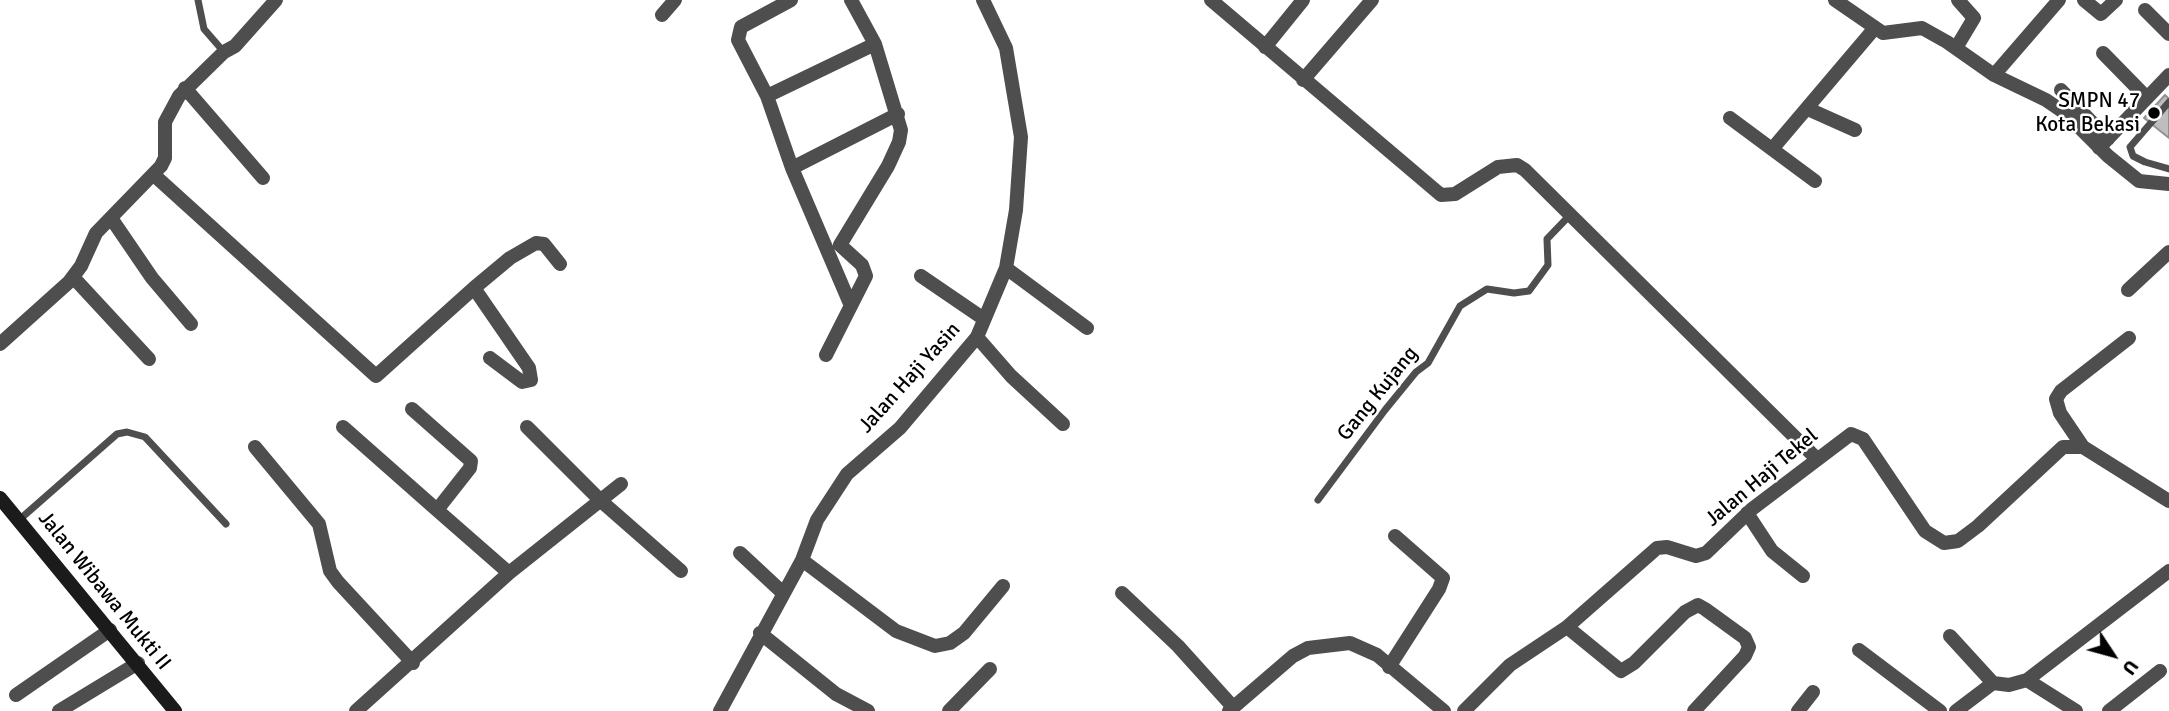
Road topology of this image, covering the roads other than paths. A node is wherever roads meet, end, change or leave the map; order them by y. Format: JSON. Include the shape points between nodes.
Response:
{"nodes":[{"id":1,"x":198,"y":0,"type":"edge"},
{"id":2,"x":276,"y":0,"type":"edge"},
{"id":3,"x":675,"y":0,"type":"edge"},
{"id":4,"x":791,"y":0,"type":"edge"},
{"id":5,"x":851,"y":0,"type":"edge"},
{"id":6,"x":983,"y":0,"type":"edge"},
{"id":7,"x":1211,"y":0,"type":"edge"},
{"id":8,"x":1303,"y":0,"type":"edge"},
{"id":9,"x":1372,"y":0,"type":"edge"},
{"id":10,"x":1835,"y":0,"type":"edge"},
{"id":11,"x":1958,"y":0,"type":"edge"},
{"id":12,"x":2059,"y":0,"type":"edge"},
{"id":13,"x":2084,"y":0,"type":"edge"},
{"id":14,"x":2116,"y":0,"type":"edge"},
{"id":15,"x":2145,"y":10,"type":"dead end"},
{"id":16,"x":662,"y":15,"type":"dead end"},
{"id":17,"x":1874,"y":29,"type":"junction"},
{"id":18,"x":2169,"y":34,"type":"edge"},
{"id":19,"x":875,"y":44,"type":"junction"},
{"id":20,"x":1265,"y":47,"type":"junction"},
{"id":21,"x":1956,"y":48,"type":"junction"},
{"id":22,"x":224,"y":52,"type":"junction"},
{"id":23,"x":2104,"y":53,"type":"dead end"},
{"id":24,"x":1994,"y":75,"type":"junction"},
{"id":25,"x":2169,"y":75,"type":"edge"},
{"id":26,"x":1303,"y":80,"type":"junction"},
{"id":27,"x":185,"y":88,"type":"junction"},
{"id":28,"x":2061,"y":90,"type":"dead end"},
{"id":29,"x":767,"y":96,"type":"junction"},
{"id":30,"x":2147,"y":98,"type":"junction"},
{"id":31,"x":2169,"y":102,"type":"edge"},
{"id":32,"x":1808,"y":109,"type":"junction"},
{"id":33,"x":898,"y":114,"type":"junction"},
{"id":34,"x":1730,"y":118,"type":"dead end"},
{"id":35,"x":1855,"y":130,"type":"dead end"},
{"id":36,"x":2104,"y":143,"type":"junction"},
{"id":37,"x":1773,"y":148,"type":"junction"},
{"id":38,"x":792,"y":168,"type":"junction"},
{"id":39,"x":2169,"y":169,"type":"edge"},
{"id":40,"x":154,"y":175,"type":"junction"},
{"id":41,"x":263,"y":178,"type":"dead end"},
{"id":42,"x":1815,"y":181,"type":"dead end"},
{"id":43,"x":2169,"y":184,"type":"edge"},
{"id":44,"x":1570,"y":215,"type":"junction"},
{"id":45,"x":111,"y":218,"type":"junction"},
{"id":46,"x":840,"y":245,"type":"junction"},
{"id":47,"x":2169,"y":252,"type":"edge"},
{"id":48,"x":828,"y":256,"type":"junction"},
{"id":49,"x":560,"y":264,"type":"dead end"},
{"id":50,"x":1006,"y":268,"type":"junction"},
{"id":51,"x":921,"y":276,"type":"dead end"},
{"id":52,"x":73,"y":277,"type":"junction"},
{"id":53,"x":474,"y":288,"type":"junction"},
{"id":54,"x":2128,"y":290,"type":"dead end"},
{"id":55,"x":851,"y":306,"type":"junction"},
{"id":56,"x":985,"y":319,"type":"junction"},
{"id":57,"x":191,"y":324,"type":"dead end"},
{"id":58,"x":1087,"y":328,"type":"dead end"},
{"id":59,"x":977,"y":337,"type":"junction"},
{"id":60,"x":2129,"y":338,"type":"dead end"},
{"id":61,"x":0,"y":344,"type":"edge"},
{"id":62,"x":826,"y":355,"type":"dead end"},
{"id":63,"x":489,"y":358,"type":"dead end"},
{"id":64,"x":149,"y":359,"type":"dead end"},
{"id":65,"x":412,"y":409,"type":"dead end"},
{"id":66,"x":1063,"y":424,"type":"dead end"},
{"id":67,"x":342,"y":427,"type":"dead end"},
{"id":68,"x":527,"y":427,"type":"dead end"},
{"id":69,"x":255,"y":447,"type":"dead end"},
{"id":70,"x":2083,"y":447,"type":"junction"},
{"id":71,"x":1816,"y":458,"type":"junction"},
{"id":72,"x":621,"y":484,"type":"dead end"},
{"id":73,"x":0,"y":498,"type":"edge"},
{"id":74,"x":1318,"y":500,"type":"dead end"},
{"id":75,"x":601,"y":501,"type":"junction"},
{"id":76,"x":2169,"y":501,"type":"edge"},
{"id":77,"x":437,"y":510,"type":"junction"},
{"id":78,"x":1747,"y":513,"type":"junction"},
{"id":79,"x":19,"y":520,"type":"junction"},
{"id":80,"x":226,"y":524,"type":"dead end"},
{"id":81,"x":1395,"y":536,"type":"dead end"},
{"id":82,"x":740,"y":553,"type":"dead end"},
{"id":83,"x":802,"y":560,"type":"junction"},
{"id":84,"x":681,"y":571,"type":"dead end"},
{"id":85,"x":2169,"y":571,"type":"edge"},
{"id":86,"x":509,"y":573,"type":"junction"},
{"id":87,"x":1803,"y":576,"type":"dead end"},
{"id":88,"x":1003,"y":586,"type":"dead end"},
{"id":89,"x":783,"y":593,"type":"junction"},
{"id":90,"x":1122,"y":593,"type":"dead end"},
{"id":91,"x":1567,"y":626,"type":"junction"},
{"id":92,"x":110,"y":630,"type":"junction"},
{"id":93,"x":760,"y":633,"type":"junction"},
{"id":94,"x":1950,"y":636,"type":"dead end"},
{"id":95,"x":1859,"y":650,"type":"dead end"},
{"id":96,"x":138,"y":663,"type":"junction"},
{"id":97,"x":413,"y":663,"type":"junction"},
{"id":98,"x":1389,"y":667,"type":"junction"},
{"id":99,"x":990,"y":669,"type":"dead end"},
{"id":100,"x":2160,"y":671,"type":"dead end"},
{"id":101,"x":2028,"y":680,"type":"junction"},
{"id":102,"x":1993,"y":683,"type":"junction"},
{"id":103,"x":1813,"y":692,"type":"dead end"},
{"id":104,"x":16,"y":695,"type":"dead end"},
{"id":105,"x":1231,"y":709,"type":"edge"},
{"id":106,"x":59,"y":711,"type":"edge"},
{"id":107,"x":175,"y":711,"type":"edge"},
{"id":108,"x":356,"y":711,"type":"edge"},
{"id":109,"x":720,"y":711,"type":"edge"},
{"id":110,"x":868,"y":711,"type":"edge"},
{"id":111,"x":949,"y":711,"type":"edge"},
{"id":112,"x":1444,"y":711,"type":"edge"},
{"id":113,"x":1464,"y":711,"type":"edge"},
{"id":114,"x":1694,"y":711,"type":"edge"},
{"id":115,"x":1798,"y":711,"type":"edge"},
{"id":116,"x":1940,"y":711,"type":"edge"},
{"id":117,"x":1956,"y":711,"type":"edge"},
{"id":118,"x":2076,"y":711,"type":"edge"},
{"id":119,"x":2109,"y":711,"type":"edge"}],
"edges":[{"from":1,"to":22,"type":"lane","via":[[204,29]]},
{"from":2,"to":22,"type":"street","via":[[235,46]]},
{"from":3,"to":16,"type":"street"},
{"from":4,"to":29,"type":"street","via":[[741,27],[738,35]]},
{"from":5,"to":19,"type":"street"},
{"from":6,"to":50,"type":"street","name":"Jalan Haji Yasin","via":[[1006,48],[1021,137]]},
{"from":7,"to":20,"type":"street"},
{"from":8,"to":20,"type":"street"},
{"from":9,"to":26,"type":"street"},
{"from":10,"to":17,"type":"street"},
{"from":11,"to":21,"type":"street","via":[[1974,18]]},
{"from":12,"to":24,"type":"street"},
{"from":13,"to":14,"type":"street","via":[[2101,14]]},
{"from":15,"to":18,"type":"street"},
{"from":17,"to":21,"type":"street","via":[[1890,34],[1922,29]]},
{"from":17,"to":32,"type":"street"},
{"from":19,"to":29,"type":"street"},
{"from":19,"to":33,"type":"street"},
{"from":20,"to":26,"type":"street"},
{"from":21,"to":24,"type":"street"},
{"from":22,"to":27,"type":"street"},
{"from":23,"to":30,"type":"street"},
{"from":24,"to":36,"type":"street","via":[[2056,107]]},
{"from":25,"to":30,"type":"street"},
{"from":26,"to":44,"type":"street","via":[[1441,195],[1455,194],[1499,167],[1517,165]]},
{"from":27,"to":40,"type":"street","via":[[164,122],[164,158]]},
{"from":27,"to":41,"type":"street"},
{"from":28,"to":36,"type":"street"},
{"from":29,"to":38,"type":"street"},
{"from":30,"to":36,"type":"street"},
{"from":31,"to":39,"type":"lane","via":[[2130,147],[2133,156]]},
{"from":32,"to":35,"type":"street"},
{"from":32,"to":37,"type":"street"},
{"from":33,"to":38,"type":"street"},
{"from":33,"to":46,"type":"street","via":[[899,142]]},
{"from":34,"to":37,"type":"street"},
{"from":36,"to":43,"type":"street","via":[[2139,181]]},
{"from":37,"to":42,"type":"street"},
{"from":38,"to":48,"type":"street"},
{"from":40,"to":45,"type":"street"},
{"from":40,"to":53,"type":"street","via":[[376,376]]},
{"from":44,"to":71,"type":"street"},
{"from":44,"to":74,"type":"lane","name":"Gang Kujang","via":[[1548,239],[1548,265],[1529,291],[1487,289],[1460,306],[1428,363],[1385,410]]},
{"from":45,"to":52,"type":"street","via":[[90,242]]},
{"from":45,"to":57,"type":"street"},
{"from":46,"to":48,"type":"street"},
{"from":46,"to":55,"type":"street","via":[[866,271]]},
{"from":47,"to":54,"type":"street"},
{"from":48,"to":55,"type":"street"},
{"from":49,"to":53,"type":"street","via":[[544,244],[536,243]]},
{"from":50,"to":56,"type":"street","name":"Jalan Haji Yasin"},
{"from":50,"to":58,"type":"street"},
{"from":51,"to":56,"type":"street"},
{"from":52,"to":61,"type":"street"},
{"from":52,"to":64,"type":"street"},
{"from":53,"to":63,"type":"street","via":[[529,369],[531,380],[522,382]]},
{"from":55,"to":62,"type":"street"},
{"from":56,"to":59,"type":"street","name":"Jalan Haji Yasin"},
{"from":59,"to":66,"type":"street"},
{"from":59,"to":83,"type":"street","name":"Jalan Haji Yasin","via":[[900,428],[848,474],[817,520]]},
{"from":60,"to":70,"type":"street","via":[[2061,391],[2056,400]]},
{"from":65,"to":77,"type":"street","via":[[471,461]]},
{"from":67,"to":77,"type":"street"},
{"from":68,"to":75,"type":"street"},
{"from":69,"to":97,"type":"street","via":[[319,524],[330,571],[338,583]]},
{"from":70,"to":71,"type":"street","name":"Jalan Haji Tekel","via":[[2063,447],[1978,526],[1958,541],[1944,543],[1925,531],[1858,435],[1840,440]]},
{"from":70,"to":76,"type":"street"},
{"from":71,"to":78,"type":"street","name":"Jalan Haji Tekel"},
{"from":72,"to":75,"type":"street"},
{"from":73,"to":79,"type":"main road","name":"Jalan Wibawa Mukti II"},
{"from":75,"to":84,"type":"street"},
{"from":75,"to":86,"type":"street"},
{"from":77,"to":86,"type":"street"},
{"from":78,"to":87,"type":"street","via":[[1772,551]]},
{"from":78,"to":91,"type":"street","name":"Jalan Haji Tekel","via":[[1706,553],[1696,556],[1657,548]]},
{"from":79,"to":80,"type":"lane","via":[[117,434],[127,432],[145,437]]},
{"from":79,"to":92,"type":"main road","name":"Jalan Wibawa Mukti II"},
{"from":81,"to":98,"type":"street","via":[[1443,578]]},
{"from":82,"to":89,"type":"street"},
{"from":83,"to":88,"type":"street","via":[[896,631],[935,646],[964,633]]},
{"from":83,"to":89,"type":"street","name":"Jalan Haji Yasin"},
{"from":85,"to":101,"type":"street"},
{"from":86,"to":97,"type":"street"},
{"from":89,"to":93,"type":"street","name":"Jalan Haji Yasin"},
{"from":90,"to":105,"type":"street","via":[[1178,646]]},
{"from":91,"to":113,"type":"street","name":"Jalan Haji Tekel","via":[[1510,665]]},
{"from":91,"to":114,"type":"street","via":[[1621,671],[1685,612],[1698,605],[1706,609],[1745,638],[1749,647]]},
{"from":92,"to":96,"type":"main road","name":"Jalan Wibawa Mukti II"},
{"from":92,"to":104,"type":"street"},
{"from":93,"to":109,"type":"street","name":"Jalan Haji Yasin"},
{"from":93,"to":110,"type":"street","via":[[836,694]]},
{"from":94,"to":102,"type":"street"},
{"from":95,"to":116,"type":"street"},
{"from":96,"to":106,"type":"street"},
{"from":96,"to":107,"type":"main road","name":"Jalan Wibawa Mukti II"},
{"from":97,"to":108,"type":"street"},
{"from":98,"to":105,"type":"street","via":[[1350,643],[1308,648],[1279,665]]},
{"from":98,"to":112,"type":"street"},
{"from":99,"to":111,"type":"street"},
{"from":100,"to":119,"type":"street"},
{"from":101,"to":102,"type":"street"},
{"from":101,"to":118,"type":"street"},
{"from":102,"to":117,"type":"street"},
{"from":103,"to":115,"type":"street"}]}
